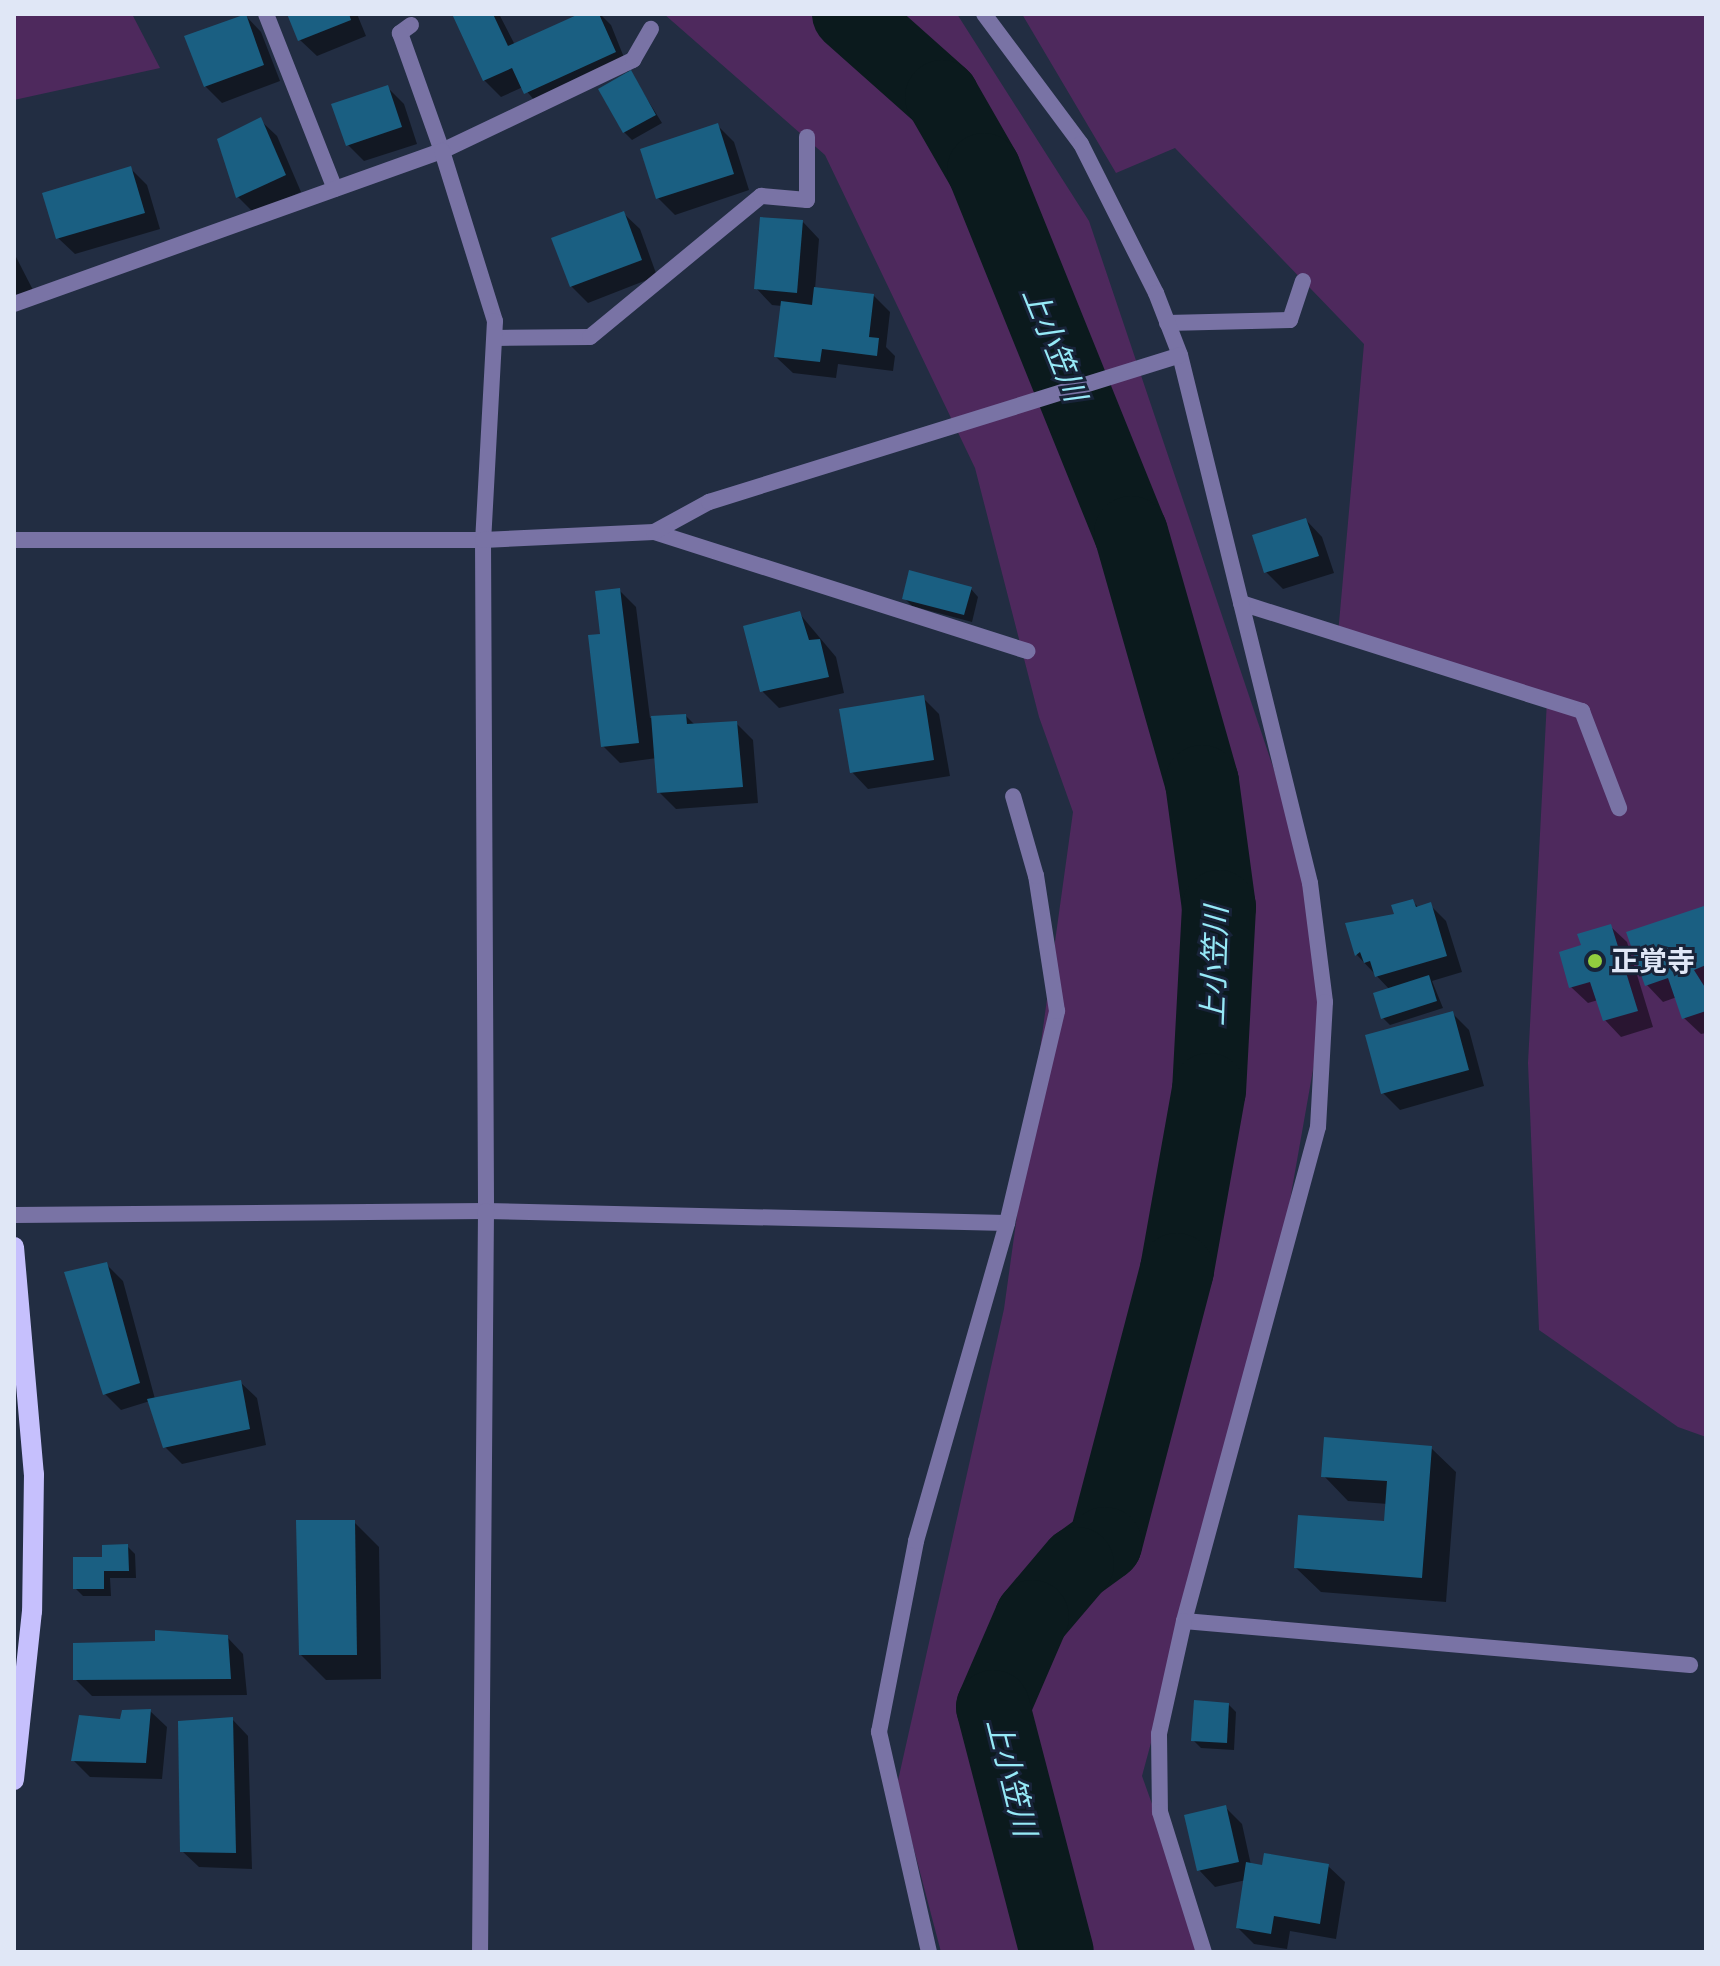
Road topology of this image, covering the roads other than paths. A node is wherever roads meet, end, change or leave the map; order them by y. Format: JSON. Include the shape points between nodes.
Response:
{"nodes":[{"id":1,"x":266,"y":14,"type":"edge"},
{"id":2,"x":984,"y":14,"type":"edge"},
{"id":3,"x":411,"y":25,"type":"dead end"},
{"id":4,"x":651,"y":29,"type":"dead end"},
{"id":5,"x":807,"y":137,"type":"dead end"},
{"id":6,"x":442,"y":151,"type":"junction"},
{"id":7,"x":335,"y":189,"type":"junction"},
{"id":8,"x":1303,"y":281,"type":"dead end"},
{"id":9,"x":14,"y":304,"type":"edge"},
{"id":10,"x":1167,"y":323,"type":"junction"},
{"id":11,"x":495,"y":338,"type":"junction"},
{"id":12,"x":1180,"y":355,"type":"junction"},
{"id":13,"x":654,"y":532,"type":"junction"},
{"id":14,"x":14,"y":540,"type":"edge"},
{"id":15,"x":483,"y":540,"type":"junction"},
{"id":16,"x":1241,"y":603,"type":"junction"},
{"id":17,"x":1027,"y":651,"type":"dead end"},
{"id":18,"x":1013,"y":796,"type":"dead end"},
{"id":19,"x":1619,"y":808,"type":"dead end"},
{"id":20,"x":486,"y":1211,"type":"junction"},
{"id":21,"x":14,"y":1215,"type":"edge"},
{"id":22,"x":1007,"y":1223,"type":"junction"},
{"id":23,"x":14,"y":1247,"type":"edge"},
{"id":24,"x":1184,"y":1621,"type":"junction"},
{"id":25,"x":1690,"y":1665,"type":"dead end"},
{"id":26,"x":18,"y":1725,"type":"edge"},
{"id":27,"x":14,"y":1780,"type":"edge"},
{"id":28,"x":480,"y":1952,"type":"edge"},
{"id":29,"x":929,"y":1952,"type":"edge"},
{"id":30,"x":1204,"y":1952,"type":"edge"}],
"edges":[{"from":1,"to":7,"type":"street"},
{"from":2,"to":10,"type":"street","via":[[1081,144]]},
{"from":3,"to":6,"type":"street","via":[[400,33]]},
{"from":4,"to":6,"type":"street","via":[[633,60]]},
{"from":5,"to":11,"type":"street","via":[[807,200],[761,196],[590,337]]},
{"from":6,"to":7,"type":"street"},
{"from":6,"to":11,"type":"street","via":[[495,321]]},
{"from":7,"to":9,"type":"street"},
{"from":8,"to":10,"type":"street","via":[[1290,320]]},
{"from":10,"to":12,"type":"street"},
{"from":11,"to":15,"type":"street"},
{"from":12,"to":13,"type":"street","via":[[709,502]]},
{"from":12,"to":16,"type":"street"},
{"from":13,"to":15,"type":"street"},
{"from":13,"to":17,"type":"street"},
{"from":14,"to":15,"type":"street"},
{"from":15,"to":20,"type":"street"},
{"from":16,"to":19,"type":"street","via":[[1582,711]]},
{"from":16,"to":24,"type":"street","via":[[1310,883],[1325,1002],[1319,1112]]},
{"from":18,"to":22,"type":"street","via":[[1036,876],[1057,1011]]},
{"from":20,"to":21,"type":"street"},
{"from":20,"to":22,"type":"street"},
{"from":20,"to":28,"type":"street"},
{"from":22,"to":29,"type":"street","via":[[916,1541],[879,1732]]},
{"from":23,"to":26,"type":"main road","via":[[34,1474],[32,1611]]},
{"from":24,"to":25,"type":"street"},
{"from":24,"to":30,"type":"street","via":[[1159,1734],[1160,1812]]},
{"from":26,"to":27,"type":"main road"}]}
